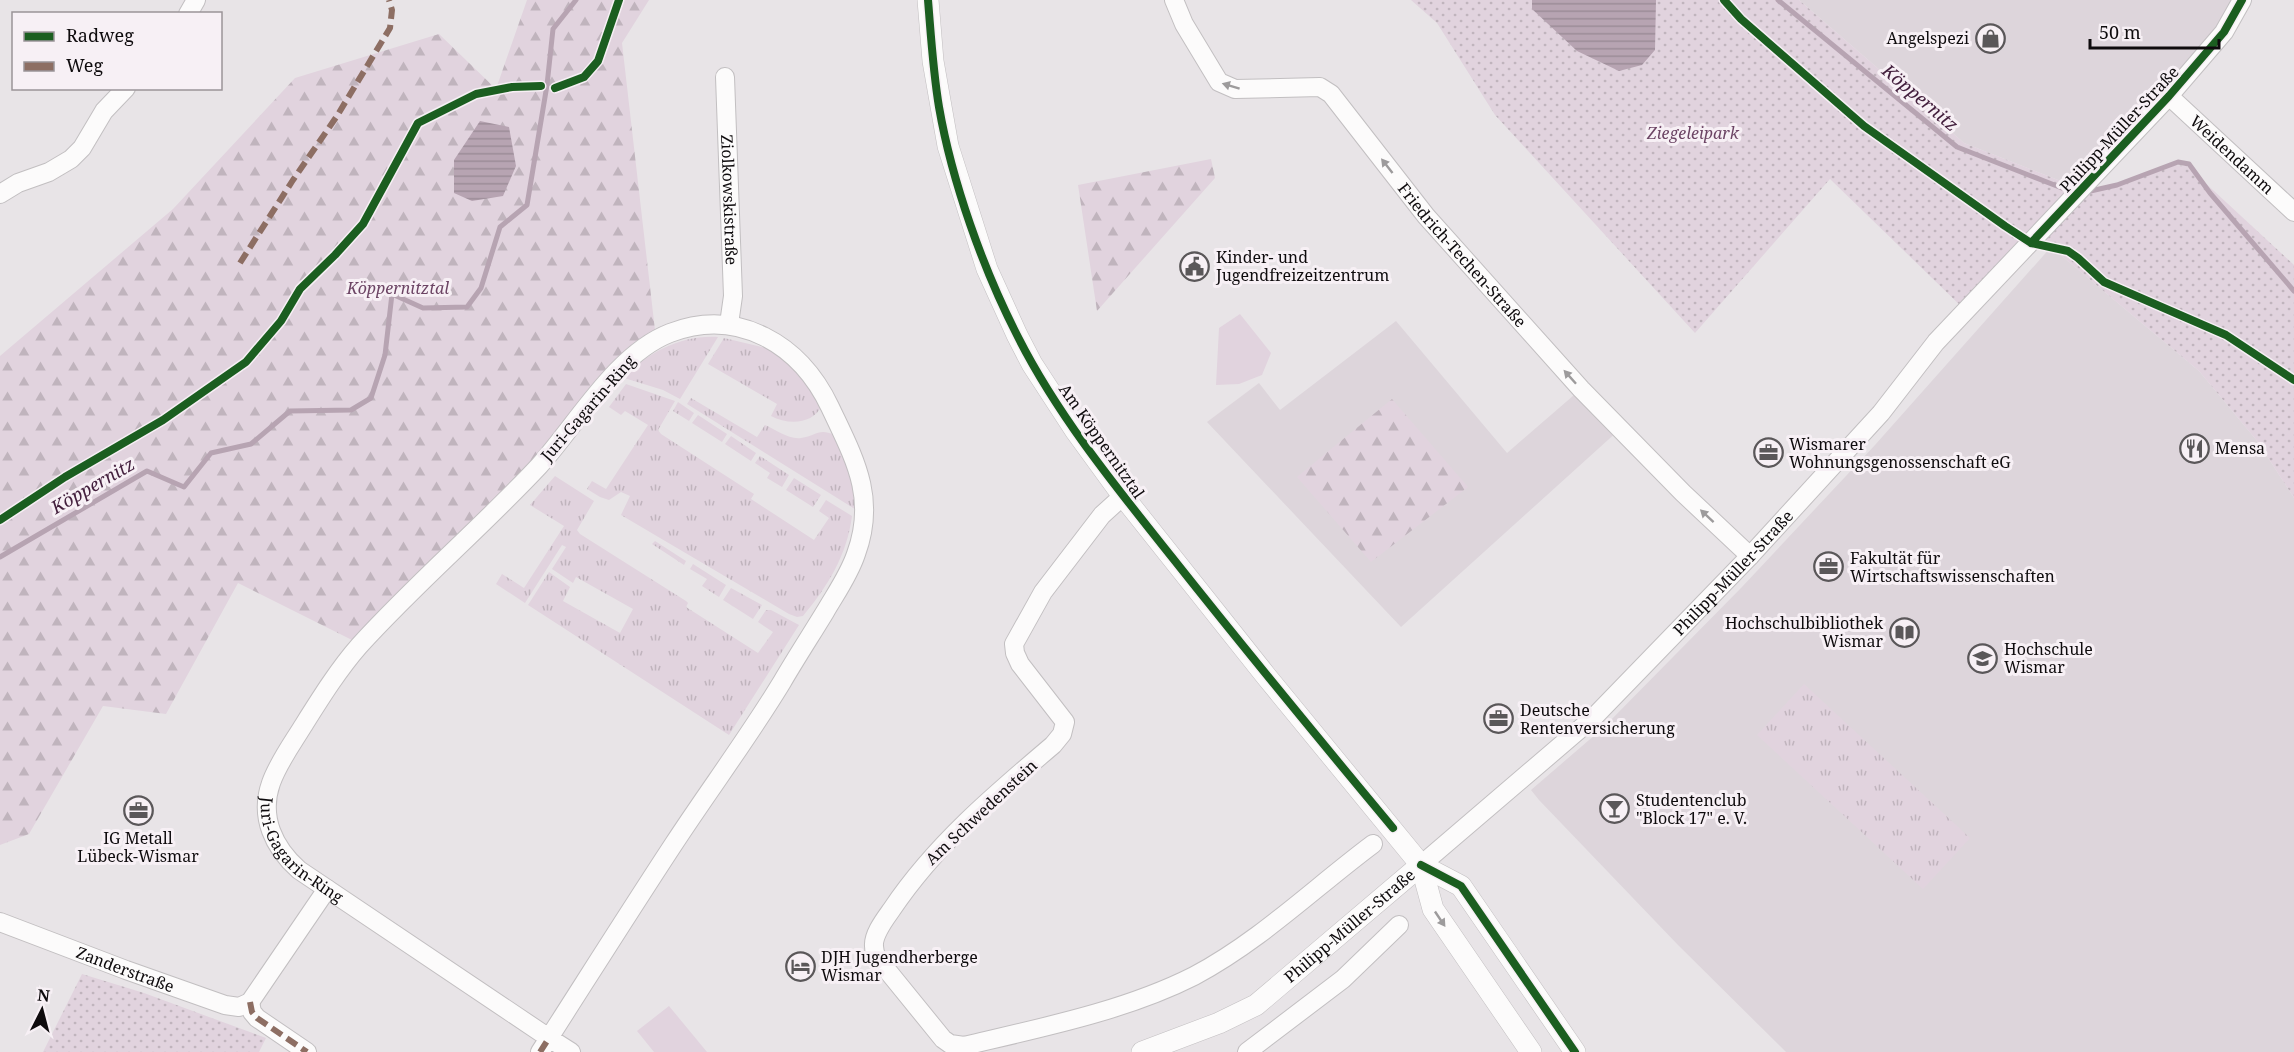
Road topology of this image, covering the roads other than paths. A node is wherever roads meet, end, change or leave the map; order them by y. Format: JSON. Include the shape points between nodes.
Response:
{"nodes":[{"id":1,"x":928,"y":0,"type":"edge"},
{"id":2,"x":1174,"y":0,"type":"edge"},
{"id":3,"x":2242,"y":0,"type":"edge"},
{"id":4,"x":725,"y":76,"type":"dead end"},
{"id":5,"x":124,"y":90,"type":"edge"},
{"id":6,"x":2169,"y":96,"type":"junction"},
{"id":7,"x":0,"y":194,"type":"edge"},
{"id":8,"x":2294,"y":212,"type":"edge"},
{"id":9,"x":729,"y":324,"type":"junction"},
{"id":10,"x":1123,"y":496,"type":"junction"},
{"id":11,"x":1750,"y":556,"type":"junction"},
{"id":12,"x":1368,"y":848,"type":"dead end"},
{"id":13,"x":1421,"y":865,"type":"junction"},
{"id":14,"x":327,"y":889,"type":"junction"},
{"id":15,"x":0,"y":922,"type":"edge"},
{"id":16,"x":1399,"y":925,"type":"dead end"},
{"id":17,"x":250,"y":1002,"type":"junction"},
{"id":18,"x":545,"y":1045,"type":"edge"},
{"id":19,"x":307,"y":1052,"type":"edge"},
{"id":20,"x":571,"y":1052,"type":"edge"},
{"id":21,"x":1142,"y":1052,"type":"edge"},
{"id":22,"x":1247,"y":1052,"type":"edge"},
{"id":23,"x":1531,"y":1052,"type":"edge"},
{"id":24,"x":1575,"y":1052,"type":"edge"}],
"edges":[{"from":1,"to":10,"type":"street","name":"Am Köppernitztal","via":[[933,61],[948,147],[987,269],[1032,364]]},
{"from":11,"to":2,"type":"street","name":"Friedrich-Techen-Straße","one_way":true,"via":[[1581,389],[1426,216],[1331,94],[1320,87],[1234,89],[1219,82]]},
{"from":3,"to":6,"type":"street","name":"Philipp-Müller-Straße","via":[[2224,32]]},
{"from":4,"to":9,"type":"street","name":"Ziolkowskistraße","via":[[733,296]]},
{"from":5,"to":7,"type":"street","via":[[104,111],[71,159]]},
{"from":6,"to":8,"type":"street","name":"Weidendamm"},
{"from":6,"to":11,"type":"street","name":"Philipp-Müller-Straße","via":[[1936,342],[1881,413]]},
{"from":9,"to":14,"type":"street","name":"Juri-Gagarin-Ring","via":[[674,332],[637,351],[539,465],[358,647],[332,682],[277,770],[267,811],[278,848],[299,870]]},
{"from":9,"to":18,"type":"street","name":"Juri-Gagarin-Ring","via":[[783,346],[812,374],[861,477],[865,519],[862,538],[842,585],[767,706]]},
{"from":10,"to":12,"type":"street","name":"Am Schwedenstein","via":[[1101,515],[1043,592],[1014,644],[1020,663],[1065,722],[1062,734],[924,865],[876,936],[873,946],[878,959],[943,1039],[964,1046],[1137,1001],[1186,980],[1249,941]]},
{"from":10,"to":13,"type":"street","name":"Am Köppernitztal"},
{"from":11,"to":13,"type":"street","name":"Philipp-Müller-Straße","via":[[1594,717]]},
{"from":13,"to":21,"type":"street","name":"Philipp-Müller-Straße","via":[[1256,1005]]},
{"from":13,"to":23,"type":"street","one_way":true,"via":[[1433,909]]},
{"from":13,"to":24,"type":"street","via":[[1461,886]]},
{"from":14,"to":17,"type":"street"},
{"from":14,"to":18,"type":"street","name":"Juri-Gagarin-Ring"},
{"from":15,"to":17,"type":"street","name":"Zanderstraße","via":[[225,1005],[239,1007]]},
{"from":16,"to":22,"type":"street","name":"Philipp-Müller-Straße","via":[[1343,978]]},
{"from":17,"to":19,"type":"street","via":[[257,1018]]},
{"from":18,"to":20,"type":"street","name":"Juri-Gagarin-Ring"}]}
